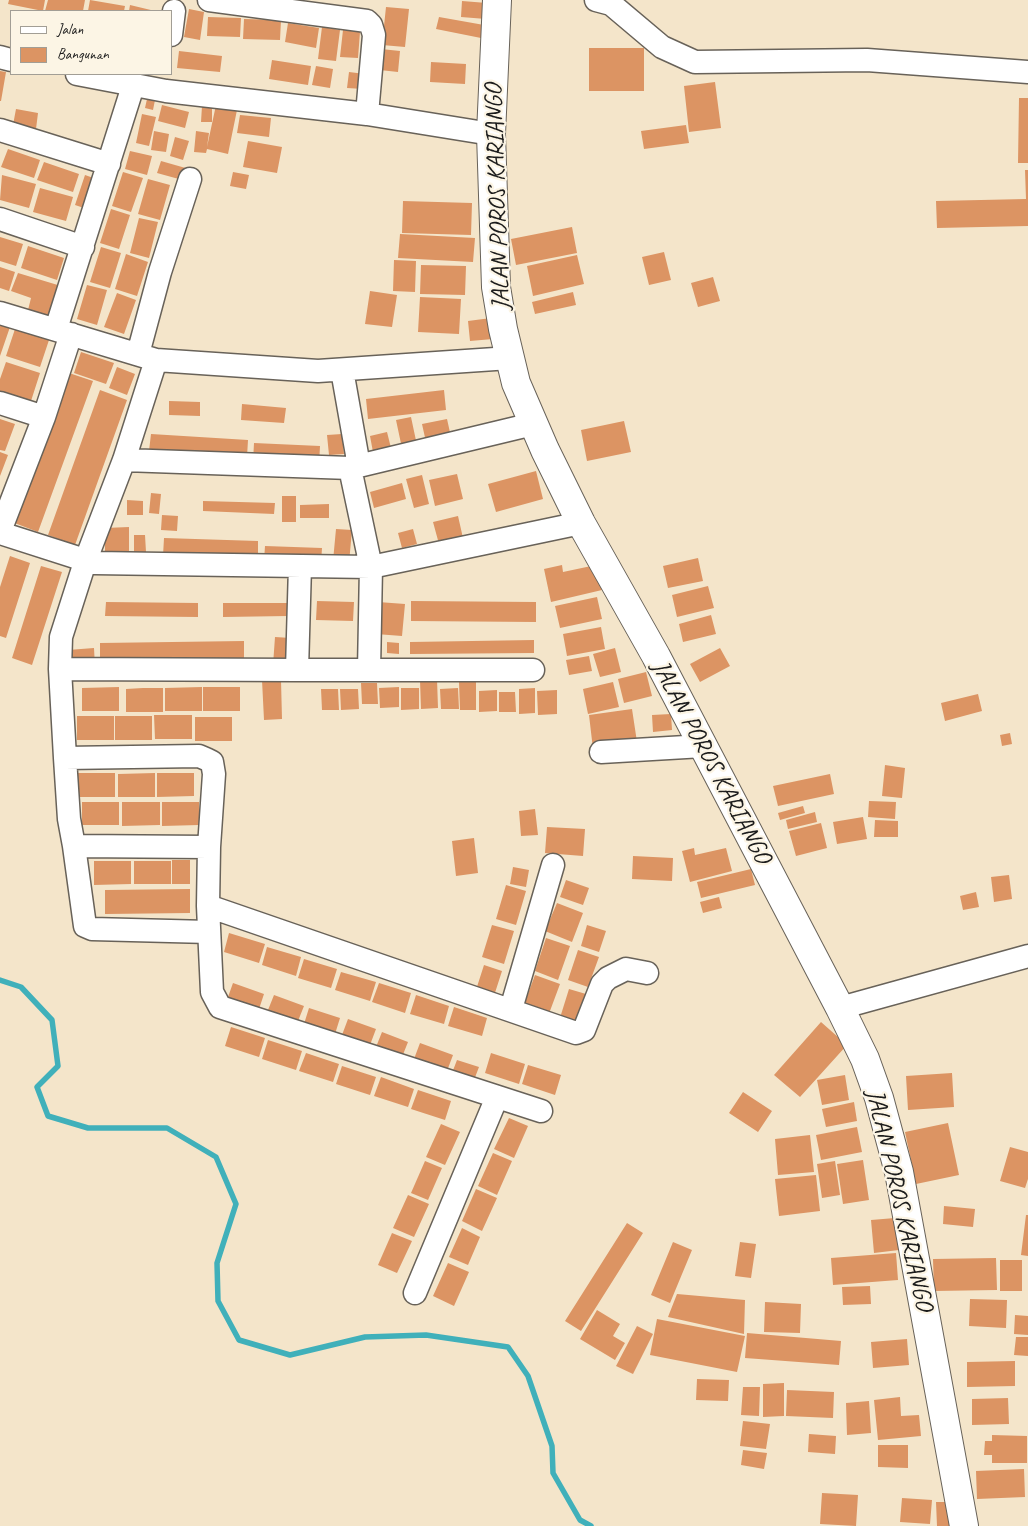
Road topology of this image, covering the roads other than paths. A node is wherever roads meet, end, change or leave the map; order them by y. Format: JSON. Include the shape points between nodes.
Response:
{"nodes":[{"id":1,"x":209,"y":0,"type":"edge"},
{"id":2,"x":496,"y":0,"type":"edge"},
{"id":3,"x":596,"y":0,"type":"edge"},
{"id":4,"x":174,"y":11,"type":"dead end"},
{"id":5,"x":172,"y":27,"type":"edge"},
{"id":6,"x":1028,"y":72,"type":"edge"},
{"id":7,"x":82,"y":75,"type":"edge"},
{"id":8,"x":167,"y":82,"type":"edge"},
{"id":9,"x":133,"y":86,"type":"junction"},
{"id":10,"x":367,"y":114,"type":"junction"},
{"id":11,"x":0,"y":130,"type":"edge"},
{"id":12,"x":491,"y":134,"type":"junction"},
{"id":13,"x":109,"y":164,"type":"junction"},
{"id":14,"x":190,"y":179,"type":"dead end"},
{"id":15,"x":0,"y":219,"type":"edge"},
{"id":16,"x":83,"y":247,"type":"junction"},
{"id":17,"x":0,"y":314,"type":"edge"},
{"id":18,"x":64,"y":332,"type":"junction"},
{"id":19,"x":147,"y":357,"type":"junction"},
{"id":20,"x":510,"y":358,"type":"junction"},
{"id":21,"x":342,"y":370,"type":"junction"},
{"id":22,"x":0,"y":403,"type":"edge"},
{"id":23,"x":44,"y":417,"type":"junction"},
{"id":24,"x":534,"y":424,"type":"junction"},
{"id":25,"x":124,"y":460,"type":"junction"},
{"id":26,"x":354,"y":467,"type":"junction"},
{"id":27,"x":6,"y":496,"type":"edge"},
{"id":28,"x":581,"y":523,"type":"junction"},
{"id":29,"x":0,"y":532,"type":"edge"},
{"id":30,"x":85,"y":562,"type":"junction"},
{"id":31,"x":300,"y":566,"type":"junction"},
{"id":32,"x":371,"y":567,"type":"junction"},
{"id":33,"x":60,"y":669,"type":"junction"},
{"id":34,"x":297,"y":670,"type":"junction"},
{"id":35,"x":369,"y":670,"type":"junction"},
{"id":36,"x":533,"y":670,"type":"dead end"},
{"id":37,"x":703,"y":746,"type":"junction"},
{"id":38,"x":601,"y":752,"type":"dead end"},
{"id":39,"x":64,"y":758,"type":"junction"},
{"id":40,"x":74,"y":846,"type":"junction"},
{"id":41,"x":209,"y":847,"type":"junction"},
{"id":42,"x":554,"y":865,"type":"dead end"},
{"id":43,"x":208,"y":906,"type":"junction"},
{"id":44,"x":209,"y":932,"type":"junction"},
{"id":45,"x":1028,"y":956,"type":"edge"},
{"id":46,"x":647,"y":973,"type":"dead end"},
{"id":47,"x":840,"y":1008,"type":"junction"},
{"id":48,"x":511,"y":1009,"type":"junction"},
{"id":49,"x":497,"y":1098,"type":"junction"},
{"id":50,"x":541,"y":1111,"type":"dead end"},
{"id":51,"x":415,"y":1293,"type":"dead end"},
{"id":52,"x":964,"y":1526,"type":"edge"}],
"edges":[{"from":1,"to":10,"type":"street","via":[[367,21],[374,35]]},
{"from":2,"to":12,"type":"main road","name":"JALAN POROS KARIANGO"},
{"from":3,"to":6,"type":"street","via":[[611,4],[662,47],[695,62],[867,60]]},
{"from":4,"to":5,"type":"street"},
{"from":7,"to":9,"type":"street"},
{"from":8,"to":9,"type":"street"},
{"from":8,"to":10,"type":"street"},
{"from":9,"to":13,"type":"street"},
{"from":10,"to":12,"type":"street"},
{"from":11,"to":13,"type":"street"},
{"from":12,"to":20,"type":"main road","name":"JALAN POROS KARIANGO","via":[[496,286]]},
{"from":13,"to":16,"type":"street"},
{"from":14,"to":19,"type":"street","via":[[160,272]]},
{"from":15,"to":16,"type":"street"},
{"from":16,"to":18,"type":"street"},
{"from":17,"to":18,"type":"street"},
{"from":18,"to":19,"type":"street"},
{"from":18,"to":23,"type":"street"},
{"from":19,"to":21,"type":"street","via":[[318,371]]},
{"from":19,"to":25,"type":"street"},
{"from":20,"to":21,"type":"street"},
{"from":20,"to":24,"type":"main road","name":"JALAN POROS KARIANGO","via":[[516,383]]},
{"from":21,"to":26,"type":"street"},
{"from":22,"to":23,"type":"street"},
{"from":23,"to":27,"type":"street"},
{"from":24,"to":26,"type":"street"},
{"from":24,"to":28,"type":"main road","name":"JALAN POROS KARIANGO"},
{"from":25,"to":26,"type":"street"},
{"from":25,"to":30,"type":"street"},
{"from":26,"to":32,"type":"street"},
{"from":27,"to":29,"type":"street"},
{"from":28,"to":32,"type":"street"},
{"from":28,"to":37,"type":"main road","name":"JALAN POROS KARIANGO"},
{"from":29,"to":30,"type":"street"},
{"from":30,"to":31,"type":"street","via":[[153,566]]},
{"from":30,"to":33,"type":"street","via":[[64,625]]},
{"from":31,"to":32,"type":"street"},
{"from":31,"to":34,"type":"street"},
{"from":32,"to":35,"type":"street"},
{"from":33,"to":34,"type":"street"},
{"from":33,"to":39,"type":"street"},
{"from":34,"to":35,"type":"street"},
{"from":35,"to":36,"type":"street"},
{"from":37,"to":38,"type":"street"},
{"from":37,"to":47,"type":"main road","name":"JALAN POROS KARIANGO"},
{"from":39,"to":40,"type":"street"},
{"from":39,"to":41,"type":"street","via":[[199,756],[212,762]]},
{"from":40,"to":41,"type":"street"},
{"from":40,"to":44,"type":"street","via":[[85,926],[92,929]]},
{"from":41,"to":43,"type":"street"},
{"from":42,"to":48,"type":"street"},
{"from":43,"to":44,"type":"street"},
{"from":43,"to":48,"type":"street"},
{"from":44,"to":49,"type":"street","via":[[212,992],[223,1009]]},
{"from":45,"to":47,"type":"street"},
{"from":46,"to":48,"type":"street","via":[[626,970],[608,978],[602,984],[584,1030],[579,1032]]},
{"from":47,"to":52,"type":"main road","name":"JALAN POROS KARIANGO","via":[[867,1066],[895,1156]]},
{"from":49,"to":50,"type":"street"},
{"from":49,"to":51,"type":"street"}]}
